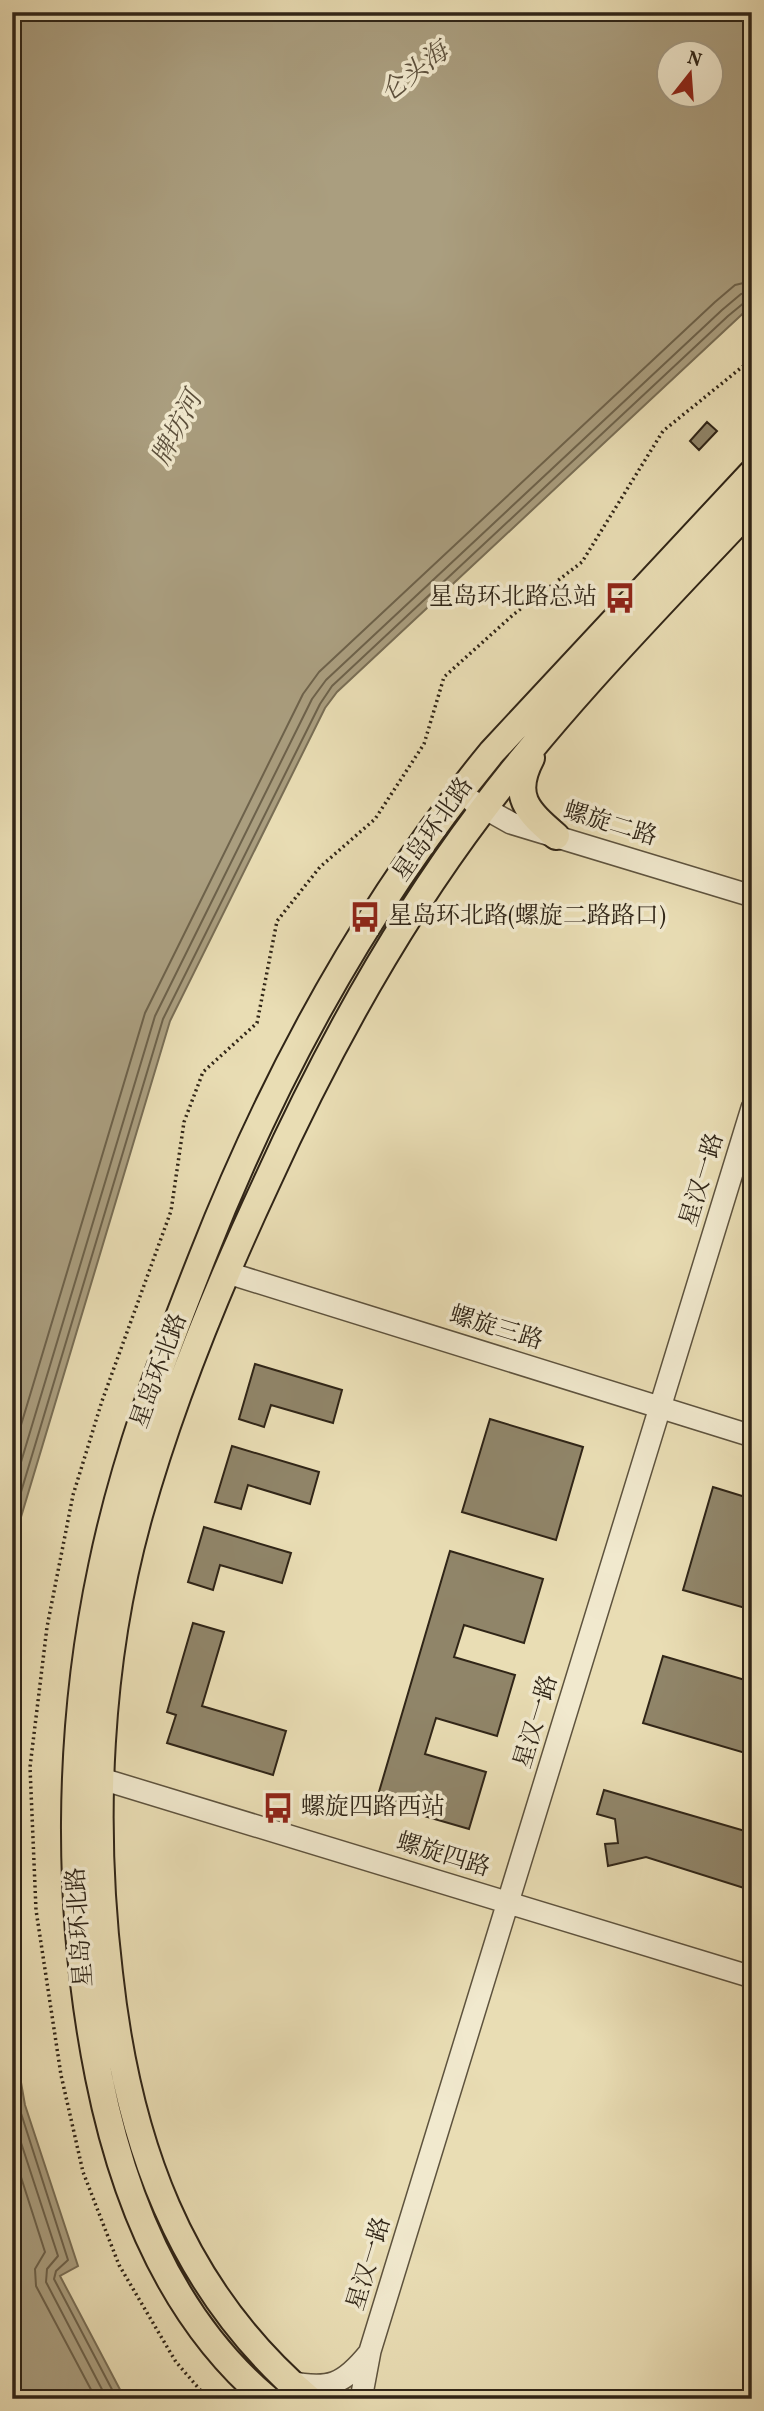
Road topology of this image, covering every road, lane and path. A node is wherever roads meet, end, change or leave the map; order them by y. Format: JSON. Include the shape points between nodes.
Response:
{"nodes":[{"id":1,"x":752,"y":359,"type":"edge"},
{"id":2,"x":752,"y":472,"type":"edge"},
{"id":3,"x":752,"y":507,"type":"edge"},
{"id":4,"x":540,"y":740,"type":"junction"},
{"id":5,"x":460,"y":792,"type":"junction"},
{"id":6,"x":482,"y":810,"type":"junction"},
{"id":7,"x":556,"y":836,"type":"junction"},
{"id":8,"x":752,"y":896,"type":"edge"},
{"id":9,"x":752,"y":1108,"type":"edge"},
{"id":10,"x":225,"y":1272,"type":"junction"},
{"id":11,"x":661,"y":1409,"type":"junction"},
{"id":12,"x":752,"y":1436,"type":"edge"},
{"id":13,"x":90,"y":1779,"type":"junction"},
{"id":14,"x":509,"y":1903,"type":"junction"},
{"id":15,"x":752,"y":1977,"type":"edge"},
{"id":16,"x":370,"y":2351,"type":"junction"},
{"id":17,"x":299,"y":2390,"type":"edge"},
{"id":18,"x":208,"y":2399,"type":"edge"},
{"id":19,"x":267,"y":2399,"type":"edge"},
{"id":20,"x":361,"y":2399,"type":"edge"}],
"edges":[{"from":1,"to":18,"type":"path","via":[[663,431],[582,562],[514,614],[444,677],[424,744],[375,819],[320,867],[277,921],[257,1023],[204,1072],[184,1122],[172,1212],[102,1401],[74,1495],[47,1627],[30,1767],[36,1910],[61,2075],[83,2172],[119,2264],[176,2362]]},
{"from":2,"to":5,"type":"main road","name":"星岛环北路"},
{"from":3,"to":4,"type":"main road","name":"星岛环北路"},
{"from":4,"to":6,"type":"main road","name":"星岛环北路"},
{"from":4,"to":7,"type":"main road","via":[[521,786],[533,816]]},
{"from":5,"to":6,"type":"street","name":"螺旋二路"},
{"from":5,"to":13,"type":"main road","name":"星岛环北路","via":[[372,918],[256,1130],[146,1405],[102,1567],[81,1720]]},
{"from":6,"to":7,"type":"street","name":"螺旋二路"},
{"from":6,"to":10,"type":"main road","name":"星岛环北路","via":[[418,905],[319,1071]]},
{"from":7,"to":8,"type":"street","name":"螺旋二路"},
{"from":9,"to":11,"type":"street","name":"星汉一路"},
{"from":10,"to":11,"type":"street","name":"螺旋三路"},
{"from":10,"to":13,"type":"main road","name":"星岛环北路","via":[[138,1518]]},
{"from":11,"to":12,"type":"street","name":"螺旋三路"},
{"from":11,"to":14,"type":"street","name":"星汉一路"},
{"from":13,"to":14,"type":"street","name":"螺旋四路"},
{"from":13,"to":17,"type":"main road","name":"星岛环北路","via":[[119,2050],[143,2147],[179,2238],[242,2334]]},
{"from":13,"to":19,"type":"main road","name":"星岛环北路","via":[[77,1884],[85,1995],[104,2099],[125,2177],[136,2213],[176,2289],[227,2359]]},
{"from":14,"to":15,"type":"street","name":"螺旋四路"},
{"from":14,"to":16,"type":"street","name":"星汉一路"},
{"from":16,"to":17,"type":"street","name":"星汉一路","via":[[344,2379]]},
{"from":16,"to":20,"type":"street","name":"星汉一路"}]}
